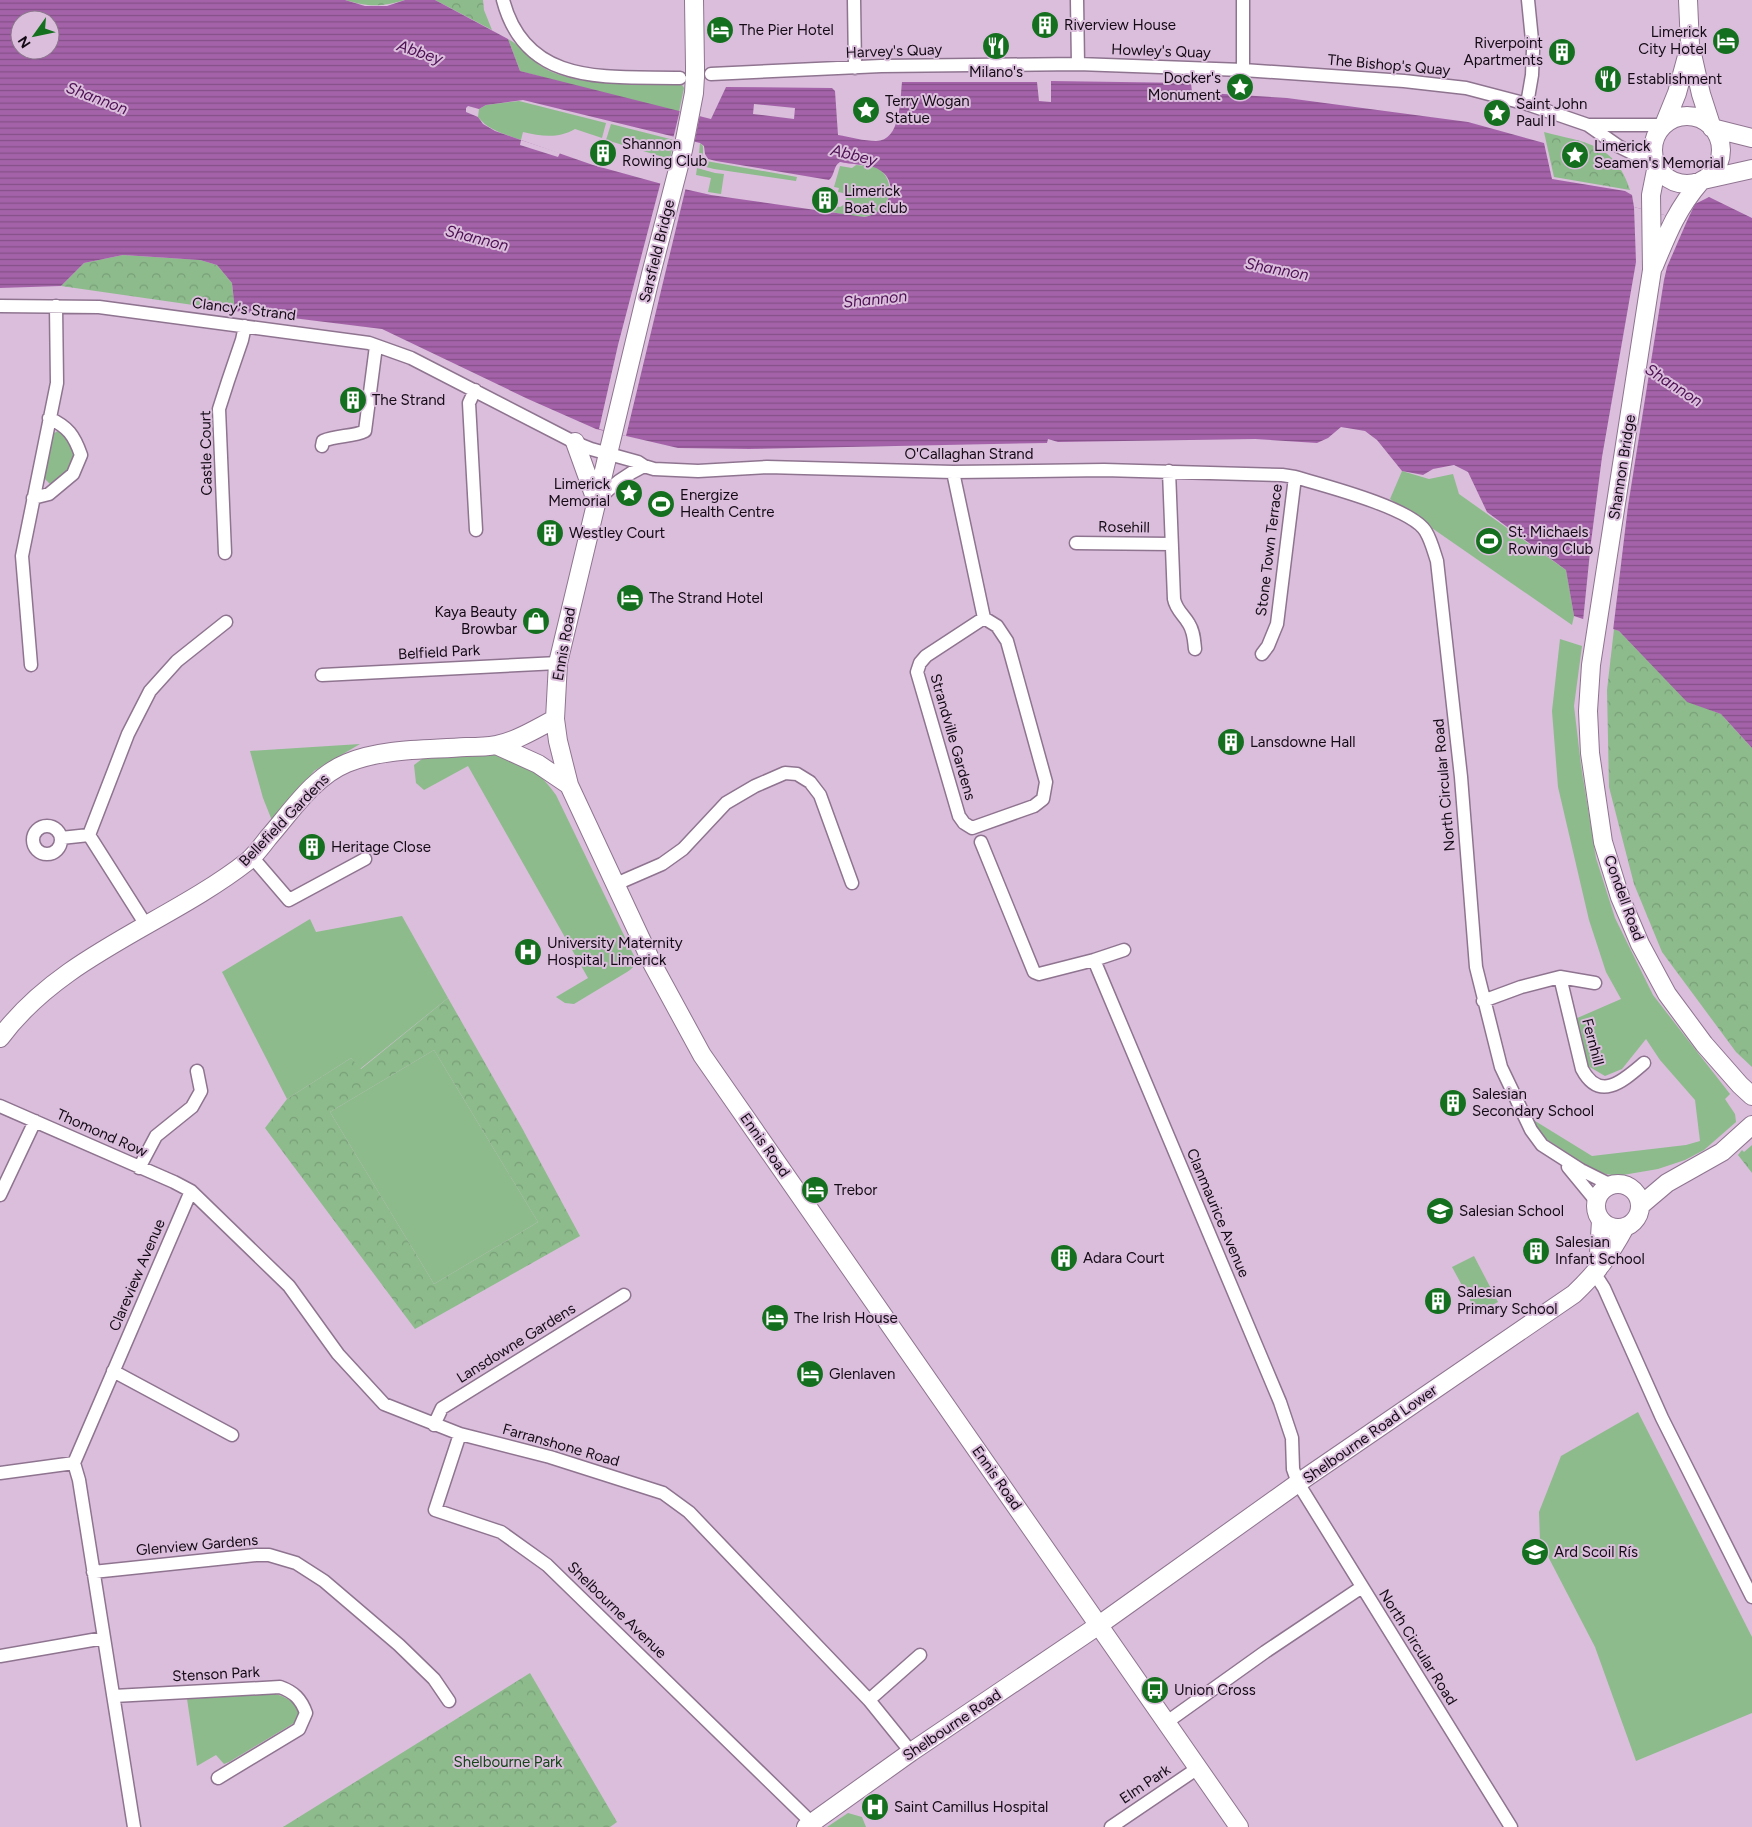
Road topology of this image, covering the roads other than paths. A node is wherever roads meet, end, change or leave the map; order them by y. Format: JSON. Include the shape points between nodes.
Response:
{"nodes":[{"id":1,"x":504,"y":0,"type":"edge"},
{"id":2,"x":694,"y":0,"type":"edge"},
{"id":3,"x":854,"y":0,"type":"edge"},
{"id":4,"x":1077,"y":0,"type":"edge"},
{"id":5,"x":1243,"y":0,"type":"edge"},
{"id":6,"x":1528,"y":0,"type":"edge"},
{"id":7,"x":1688,"y":0,"type":"edge"},
{"id":8,"x":1690,"y":45,"type":"junction"},
{"id":9,"x":1078,"y":64,"type":"junction"},
{"id":10,"x":855,"y":68,"type":"junction"},
{"id":11,"x":1243,"y":70,"type":"junction"},
{"id":12,"x":703,"y":71,"type":"junction"},
{"id":13,"x":680,"y":78,"type":"dead end"},
{"id":14,"x":1527,"y":104,"type":"junction"},
{"id":15,"x":1588,"y":125,"type":"junction"},
{"id":16,"x":1664,"y":125,"type":"junction"},
{"id":17,"x":1712,"y":128,"type":"junction"},
{"id":18,"x":1752,"y":138,"type":"edge"},
{"id":19,"x":1657,"y":165,"type":"junction"},
{"id":20,"x":1752,"y":169,"type":"edge"},
{"id":21,"x":1700,"y":181,"type":"junction"},
{"id":22,"x":1652,"y":270,"type":"junction"},
{"id":23,"x":0,"y":306,"type":"edge"},
{"id":24,"x":56,"y":306,"type":"junction"},
{"id":25,"x":244,"y":326,"type":"junction"},
{"id":26,"x":376,"y":346,"type":"junction"},
{"id":27,"x":475,"y":390,"type":"junction"},
{"id":28,"x":49,"y":418,"type":"junction"},
{"id":29,"x":613,"y":434,"type":"joint"},
{"id":30,"x":575,"y":442,"type":"junction"},
{"id":31,"x":322,"y":446,"type":"dead end"},
{"id":32,"x":609,"y":454,"type":"junction"},
{"id":33,"x":644,"y":466,"type":"junction"},
{"id":34,"x":1169,"y":471,"type":"junction"},
{"id":35,"x":953,"y":472,"type":"junction"},
{"id":36,"x":1295,"y":476,"type":"junction"},
{"id":37,"x":33,"y":498,"type":"junction"},
{"id":38,"x":597,"y":502,"type":"junction"},
{"id":39,"x":476,"y":530,"type":"dead end"},
{"id":40,"x":1076,"y":543,"type":"dead end"},
{"id":41,"x":1172,"y":544,"type":"junction"},
{"id":42,"x":225,"y":553,"type":"dead end"},
{"id":43,"x":984,"y":618,"type":"junction"},
{"id":44,"x":226,"y":622,"type":"dead end"},
{"id":45,"x":1195,"y":649,"type":"dead end"},
{"id":46,"x":1262,"y":654,"type":"dead end"},
{"id":47,"x":558,"y":663,"type":"junction"},
{"id":48,"x":31,"y":665,"type":"dead end"},
{"id":49,"x":1591,"y":665,"type":"joint"},
{"id":50,"x":322,"y":675,"type":"dead end"},
{"id":51,"x":555,"y":719,"type":"junction"},
{"id":52,"x":496,"y":745,"type":"junction"},
{"id":53,"x":569,"y":785,"type":"junction"},
{"id":54,"x":89,"y":835,"type":"junction"},
{"id":55,"x":60,"y":838,"type":"dead end"},
{"id":56,"x":982,"y":842,"type":"dead end"},
{"id":57,"x":252,"y":857,"type":"junction"},
{"id":58,"x":365,"y":859,"type":"dead end"},
{"id":59,"x":852,"y":883,"type":"dead end"},
{"id":60,"x":616,"y":884,"type":"junction"},
{"id":61,"x":146,"y":925,"type":"junction"},
{"id":62,"x":1124,"y":950,"type":"dead end"},
{"id":63,"x":1094,"y":960,"type":"junction"},
{"id":64,"x":1560,"y":977,"type":"junction"},
{"id":65,"x":1595,"y":983,"type":"dead end"},
{"id":66,"x":1484,"y":1001,"type":"junction"},
{"id":67,"x":0,"y":1038,"type":"edge"},
{"id":68,"x":1644,"y":1064,"type":"dead end"},
{"id":69,"x":196,"y":1071,"type":"dead end"},
{"id":70,"x":1752,"y":1096,"type":"edge"},
{"id":71,"x":0,"y":1106,"type":"edge"},
{"id":72,"x":36,"y":1121,"type":"junction"},
{"id":73,"x":1752,"y":1125,"type":"edge"},
{"id":74,"x":1562,"y":1159,"type":"junction"},
{"id":75,"x":139,"y":1168,"type":"junction"},
{"id":76,"x":1611,"y":1185,"type":"junction"},
{"id":77,"x":190,"y":1191,"type":"junction"},
{"id":78,"x":0,"y":1195,"type":"edge"},
{"id":79,"x":1637,"y":1198,"type":"junction"},
{"id":80,"x":1596,"y":1201,"type":"junction"},
{"id":81,"x":1601,"y":1220,"type":"junction"},
{"id":82,"x":1626,"y":1227,"type":"junction"},
{"id":83,"x":1596,"y":1272,"type":"junction"},
{"id":84,"x":624,"y":1295,"type":"dead end"},
{"id":85,"x":112,"y":1371,"type":"junction"},
{"id":86,"x":434,"y":1425,"type":"junction"},
{"id":87,"x":460,"y":1434,"type":"junction"},
{"id":88,"x":232,"y":1435,"type":"dead end"},
{"id":89,"x":74,"y":1463,"type":"junction"},
{"id":90,"x":0,"y":1473,"type":"edge"},
{"id":91,"x":1298,"y":1484,"type":"junction"},
{"id":92,"x":93,"y":1572,"type":"junction"},
{"id":93,"x":1362,"y":1587,"type":"junction"},
{"id":94,"x":1752,"y":1597,"type":"edge"},
{"id":95,"x":1099,"y":1624,"type":"junction"},
{"id":96,"x":104,"y":1638,"type":"junction"},
{"id":97,"x":920,"y":1655,"type":"dead end"},
{"id":98,"x":0,"y":1656,"type":"edge"},
{"id":99,"x":114,"y":1696,"type":"junction"},
{"id":100,"x":869,"y":1700,"type":"junction"},
{"id":101,"x":448,"y":1701,"type":"dead end"},
{"id":102,"x":1167,"y":1722,"type":"junction"},
{"id":103,"x":911,"y":1752,"type":"junction"},
{"id":104,"x":1198,"y":1768,"type":"junction"},
{"id":105,"x":218,"y":1778,"type":"dead end"},
{"id":106,"x":809,"y":1825,"type":"edge"},
{"id":107,"x":134,"y":1827,"type":"edge"},
{"id":108,"x":1111,"y":1827,"type":"edge"},
{"id":109,"x":1239,"y":1827,"type":"edge"},
{"id":110,"x":1511,"y":1827,"type":"edge"}],
"edges":[{"from":1,"to":13,"type":"street","via":[[514,28],[522,39],[554,66],[596,76]]},
{"from":2,"to":12,"type":"main road","name":"Sarsfield Bridge"},
{"from":3,"to":10,"type":"street"},
{"from":4,"to":9,"type":"street"},
{"from":5,"to":11,"type":"street"},
{"from":6,"to":14,"type":"street","via":[[1533,50]]},
{"from":7,"to":8,"type":"main road"},
{"from":8,"to":16,"type":"main road"},
{"from":8,"to":17,"type":"main road"},
{"from":9,"to":10,"type":"street","name":"Harvey's Quay"},
{"from":9,"to":11,"type":"street","name":"Howley's Quay"},
{"from":10,"to":12,"type":"street","name":"Harvey's Quay"},
{"from":11,"to":14,"type":"street","name":"The Bishop's Quay","via":[[1466,88]]},
{"from":12,"to":29,"type":"main road","name":"Sarsfield Bridge","bridge":true,"via":[[694,92],[683,150]]},
{"from":14,"to":15,"type":"street","name":"The Bishop's Quay"},
{"from":15,"to":16,"type":"street","name":"The Bishop's Quay"},
{"from":15,"to":19,"type":"street","name":"The Bishop's Quay","via":[[1618,146]]},
{"from":16,"to":17,"type":"main road","via":[[1678,118],[1692,117]]},
{"from":16,"to":19,"type":"main road","via":[[1654,144]]},
{"from":17,"to":18,"type":"main road"},
{"from":17,"to":21,"type":"main road","via":[[1719,140],[1720,158],[1710,175]]},
{"from":19,"to":21,"type":"main road","via":[[1678,183]]},
{"from":19,"to":22,"type":"main road","via":[[1651,195]]},
{"from":20,"to":21,"type":"main road"},
{"from":21,"to":22,"type":"main road","via":[[1670,226]]},
{"from":22,"to":49,"type":"main road","name":"Shannon Bridge"},
{"from":23,"to":24,"type":"street","name":"Clancy's Strand"},
{"from":24,"to":25,"type":"street","name":"Clancy's Strand","via":[[99,306]]},
{"from":24,"to":28,"type":"street","via":[[57,383]]},
{"from":25,"to":26,"type":"street","name":"Clancy's Strand"},
{"from":25,"to":42,"type":"street","name":"Castle Court","via":[[220,409]]},
{"from":26,"to":27,"type":"street","name":"Clancy's Strand","via":[[411,358]]},
{"from":26,"to":31,"type":"street","via":[[365,436],[360,433],[333,436],[323,441]]},
{"from":27,"to":30,"type":"street","name":"Clancy's Strand"},
{"from":27,"to":39,"type":"street","via":[[469,403]]},
{"from":28,"to":37,"type":"street"},
{"from":28,"to":37,"type":"street","via":[[62,424],[75,438],[80,455],[73,474],[49,494]]},
{"from":29,"to":32,"type":"main road","name":"Ennis Road"},
{"from":30,"to":32,"type":"street","name":"Clancy's Strand"},
{"from":30,"to":38,"type":"main road"},
{"from":32,"to":33,"type":"street","name":"O'Callaghan Strand"},
{"from":32,"to":38,"type":"main road","name":"Ennis Road"},
{"from":33,"to":35,"type":"street","name":"O'Callaghan Strand","via":[[698,472],[767,467]]},
{"from":33,"to":38,"type":"street","via":[[623,477]]},
{"from":34,"to":35,"type":"street","name":"O'Callaghan Strand"},
{"from":34,"to":36,"type":"street","name":"O'Callaghan Strand"},
{"from":34,"to":41,"type":"street","name":"Rosehill"},
{"from":35,"to":43,"type":"street"},
{"from":36,"to":46,"type":"street","name":"Stone Town Terrace","via":[[1277,624]]},
{"from":36,"to":66,"type":"street","name":"North Circular Road","via":[[1376,502],[1408,517],[1426,530],[1437,561],[1461,777],[1476,967]]},
{"from":37,"to":48,"type":"street","via":[[22,556]]},
{"from":38,"to":47,"type":"main road","name":"Ennis Road"},
{"from":40,"to":41,"type":"street","name":"Rosehill"},
{"from":41,"to":45,"type":"street","name":"Rosehill","via":[[1175,606],[1190,625]]},
{"from":43,"to":43,"type":"street","name":"Strandville Gardens","via":[[997,626],[1007,642],[1046,782],[1043,799],[1034,806],[972,828],[958,816],[917,672],[926,656]]},
{"from":44,"to":54,"type":"street","via":[[177,661],[150,691],[128,734]]},
{"from":47,"to":50,"type":"street","name":"Belfield Park"},
{"from":47,"to":51,"type":"main road","name":"Ennis Road"},
{"from":49,"to":70,"type":"main road","name":"Condell Road","via":[[1590,753],[1603,842],[1620,898],[1667,994],[1704,1044]]},
{"from":51,"to":52,"type":"main road","name":"Bellefield Gardens"},
{"from":51,"to":53,"type":"main road","name":"Ennis Road"},
{"from":52,"to":53,"type":"main road","via":[[538,764]]},
{"from":52,"to":57,"type":"main road","name":"Bellefield Gardens","via":[[384,752],[347,763],[326,774]]},
{"from":53,"to":60,"type":"main road","name":"Ennis Road"},
{"from":54,"to":55,"type":"street"},
{"from":54,"to":61,"type":"street"},
{"from":56,"to":63,"type":"street","via":[[1034,972],[1039,974]]},
{"from":57,"to":58,"type":"street","via":[[289,900]]},
{"from":57,"to":61,"type":"main road","name":"Bellefield Gardens","via":[[227,877]]},
{"from":59,"to":60,"type":"street","via":[[820,795],[810,782],[797,774],[785,773],[726,803],[683,849],[662,864]]},
{"from":60,"to":95,"type":"main road","name":"Ennis Road","via":[[653,965],[702,1056]]},
{"from":61,"to":67,"type":"main road","name":"Bellefield Gardens","via":[[82,964],[37,997]]},
{"from":62,"to":63,"type":"street"},
{"from":63,"to":91,"type":"street","name":"Clanmaurice Avenue","via":[[1280,1402],[1292,1438],[1293,1469]]},
{"from":64,"to":65,"type":"street"},
{"from":64,"to":66,"type":"street"},
{"from":64,"to":68,"type":"street","name":"Fernhill","via":[[1586,1078],[1603,1086],[1613,1086]]},
{"from":66,"to":74,"type":"street","name":"North Circular Road","via":[[1502,1068],[1531,1130],[1542,1145]]},
{"from":69,"to":75,"type":"street","via":[[201,1091],[192,1107],[156,1136]]},
{"from":71,"to":72,"type":"street","name":"Thomond Row"},
{"from":72,"to":75,"type":"street","name":"Thomond Row"},
{"from":72,"to":78,"type":"street"},
{"from":73,"to":79,"type":"main road","via":[[1722,1152]]},
{"from":74,"to":76,"type":"street","name":"North Circular Road"},
{"from":74,"to":80,"type":"street","name":"North Circular Road"},
{"from":75,"to":77,"type":"street","name":"Thomond Row"},
{"from":76,"to":79,"type":"main road","via":[[1623,1184]]},
{"from":76,"to":80,"type":"main road","via":[[1599,1194]]},
{"from":77,"to":85,"type":"street","name":"Clareview Avenue"},
{"from":77,"to":86,"type":"street","name":"Farranshone Road","via":[[289,1286],[338,1354],[384,1404]]},
{"from":79,"to":82,"type":"main road","name":"Shelbourne Road Lower","via":[[1636,1219]]},
{"from":80,"to":81,"type":"main road","via":[[1596,1211]]},
{"from":81,"to":82,"type":"main road","via":[[1612,1228]]},
{"from":81,"to":83,"type":"main road"},
{"from":82,"to":83,"type":"main road","name":"Shelbourne Road Lower"},
{"from":83,"to":91,"type":"main road","name":"Shelbourne Road Lower","via":[[1574,1294]]},
{"from":83,"to":94,"type":"street","via":[[1662,1418]]},
{"from":84,"to":86,"type":"street","name":"Lansdowne Gardens","via":[[442,1408]]},
{"from":85,"to":88,"type":"street"},
{"from":85,"to":89,"type":"street"},
{"from":86,"to":87,"type":"street","name":"Farranshone Road"},
{"from":87,"to":100,"type":"street","name":"Farranshone Road","via":[[550,1457],[663,1493],[689,1512]]},
{"from":87,"to":106,"type":"street","name":"Shelbourne Avenue","via":[[435,1510],[501,1532],[547,1564]]},
{"from":89,"to":90,"type":"street"},
{"from":89,"to":92,"type":"street"},
{"from":91,"to":93,"type":"street","name":"North Circular Road"},
{"from":91,"to":95,"type":"main road","name":"Shelbourne Road Lower"},
{"from":92,"to":96,"type":"street"},
{"from":92,"to":101,"type":"street","name":"Glenview Gardens","via":[[256,1554],[296,1564],[328,1584],[399,1645],[434,1679]]},
{"from":93,"to":102,"type":"street"},
{"from":93,"to":110,"type":"street","name":"North Circular Road"},
{"from":95,"to":102,"type":"main road","name":"Ennis Road"},
{"from":95,"to":103,"type":"main road","name":"Shelbourne Road"},
{"from":96,"to":98,"type":"street"},
{"from":96,"to":99,"type":"street"},
{"from":97,"to":100,"type":"street"},
{"from":99,"to":105,"type":"street","name":"Stenson Park","via":[[280,1687],[298,1697],[306,1713],[299,1728]]},
{"from":99,"to":107,"type":"street"},
{"from":100,"to":103,"type":"street","name":"Farranshone Road"},
{"from":102,"to":104,"type":"main road","name":"Ennis Road"},
{"from":103,"to":106,"type":"main road","name":"Shelbourne Road"},
{"from":104,"to":108,"type":"street","name":"Elm Park"},
{"from":104,"to":109,"type":"main road","name":"Ennis Road"}]}
